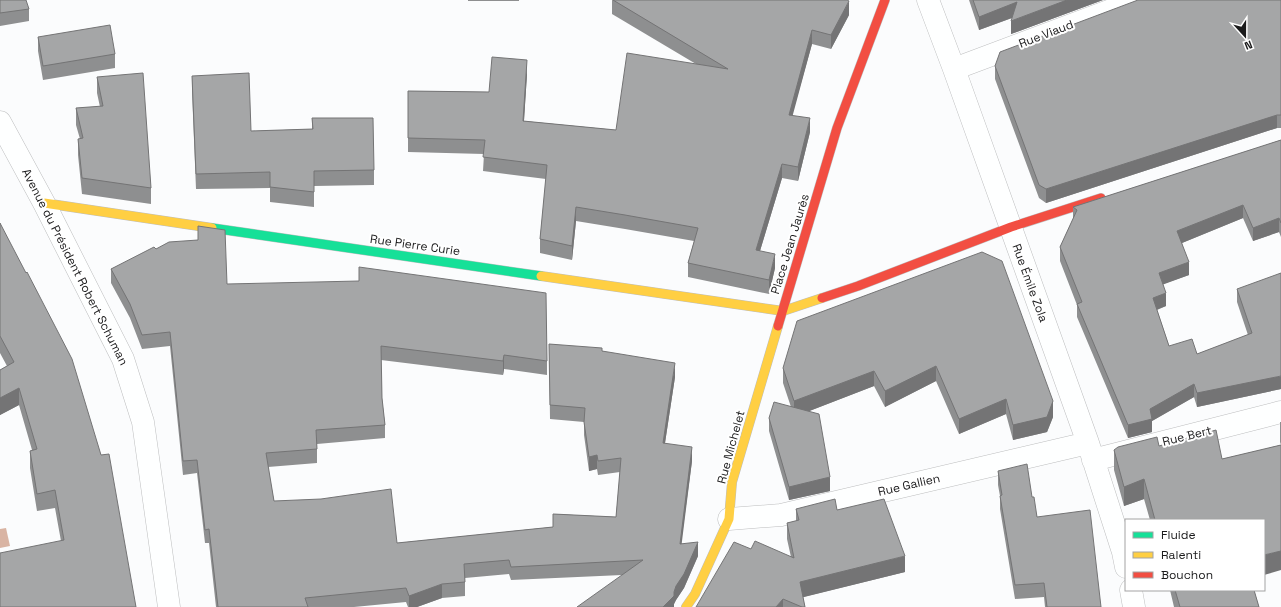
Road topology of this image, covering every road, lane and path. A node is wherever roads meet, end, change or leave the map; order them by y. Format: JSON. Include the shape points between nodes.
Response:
{"nodes":[{"id":1,"x":884,"y":0,"type":"edge"},
{"id":2,"x":928,"y":0,"type":"edge"},
{"id":3,"x":1138,"y":0,"type":"edge"},
{"id":4,"x":954,"y":69,"type":"junction"},
{"id":5,"x":0,"y":122,"type":"edge"},
{"id":6,"x":1108,"y":196,"type":"edge"},
{"id":7,"x":44,"y":203,"type":"junction"},
{"id":8,"x":1010,"y":227,"type":"junction"},
{"id":9,"x":783,"y":311,"type":"junction"},
{"id":10,"x":1281,"y":412,"type":"edge"},
{"id":11,"x":1090,"y":451,"type":"junction"},
{"id":12,"x":728,"y":519,"type":"junction"},
{"id":13,"x":1125,"y":562,"type":"edge"},
{"id":14,"x":1131,"y":591,"type":"edge"},
{"id":15,"x":169,"y":607,"type":"edge"},
{"id":16,"x":686,"y":607,"type":"edge"},
{"id":17,"x":1134,"y":607,"type":"edge"}],
"edges":[{"from":1,"to":9,"type":"street","name":"Place Jean Jaurès","via":[[838,128]]},
{"from":2,"to":4,"type":"street","name":"Rue Émile Zola"},
{"from":3,"to":4,"type":"street","name":"Rue Viaud"},
{"from":4,"to":8,"type":"street","name":"Rue Émile Zola"},
{"from":5,"to":7,"type":"street","name":"Avenue du Président Robert Schuman"},
{"from":6,"to":8,"type":"street","name":"Place Jean Jaurès"},
{"from":7,"to":9,"type":"street","name":"Rue Pierre Curie"},
{"from":7,"to":15,"type":"street","name":"Avenue du Président Robert Schuman","via":[[126,366],[143,422]]},
{"from":8,"to":9,"type":"street","name":"Place Jean Jaurès","via":[[858,286]]},
{"from":8,"to":11,"type":"street","name":"Rue Émile Zola"},
{"from":9,"to":12,"type":"street","name":"Rue Michelet","via":[[732,482]]},
{"from":10,"to":11,"type":"street","name":"Rue Bert"},
{"from":11,"to":12,"type":"street","name":"Rue Gallien","via":[[782,515]]},
{"from":11,"to":13,"type":"street","name":"Rue Émile Zola"},
{"from":12,"to":16,"type":"street","name":"Rue Michelet","via":[[695,594]]},
{"from":14,"to":17,"type":"street"}]}
